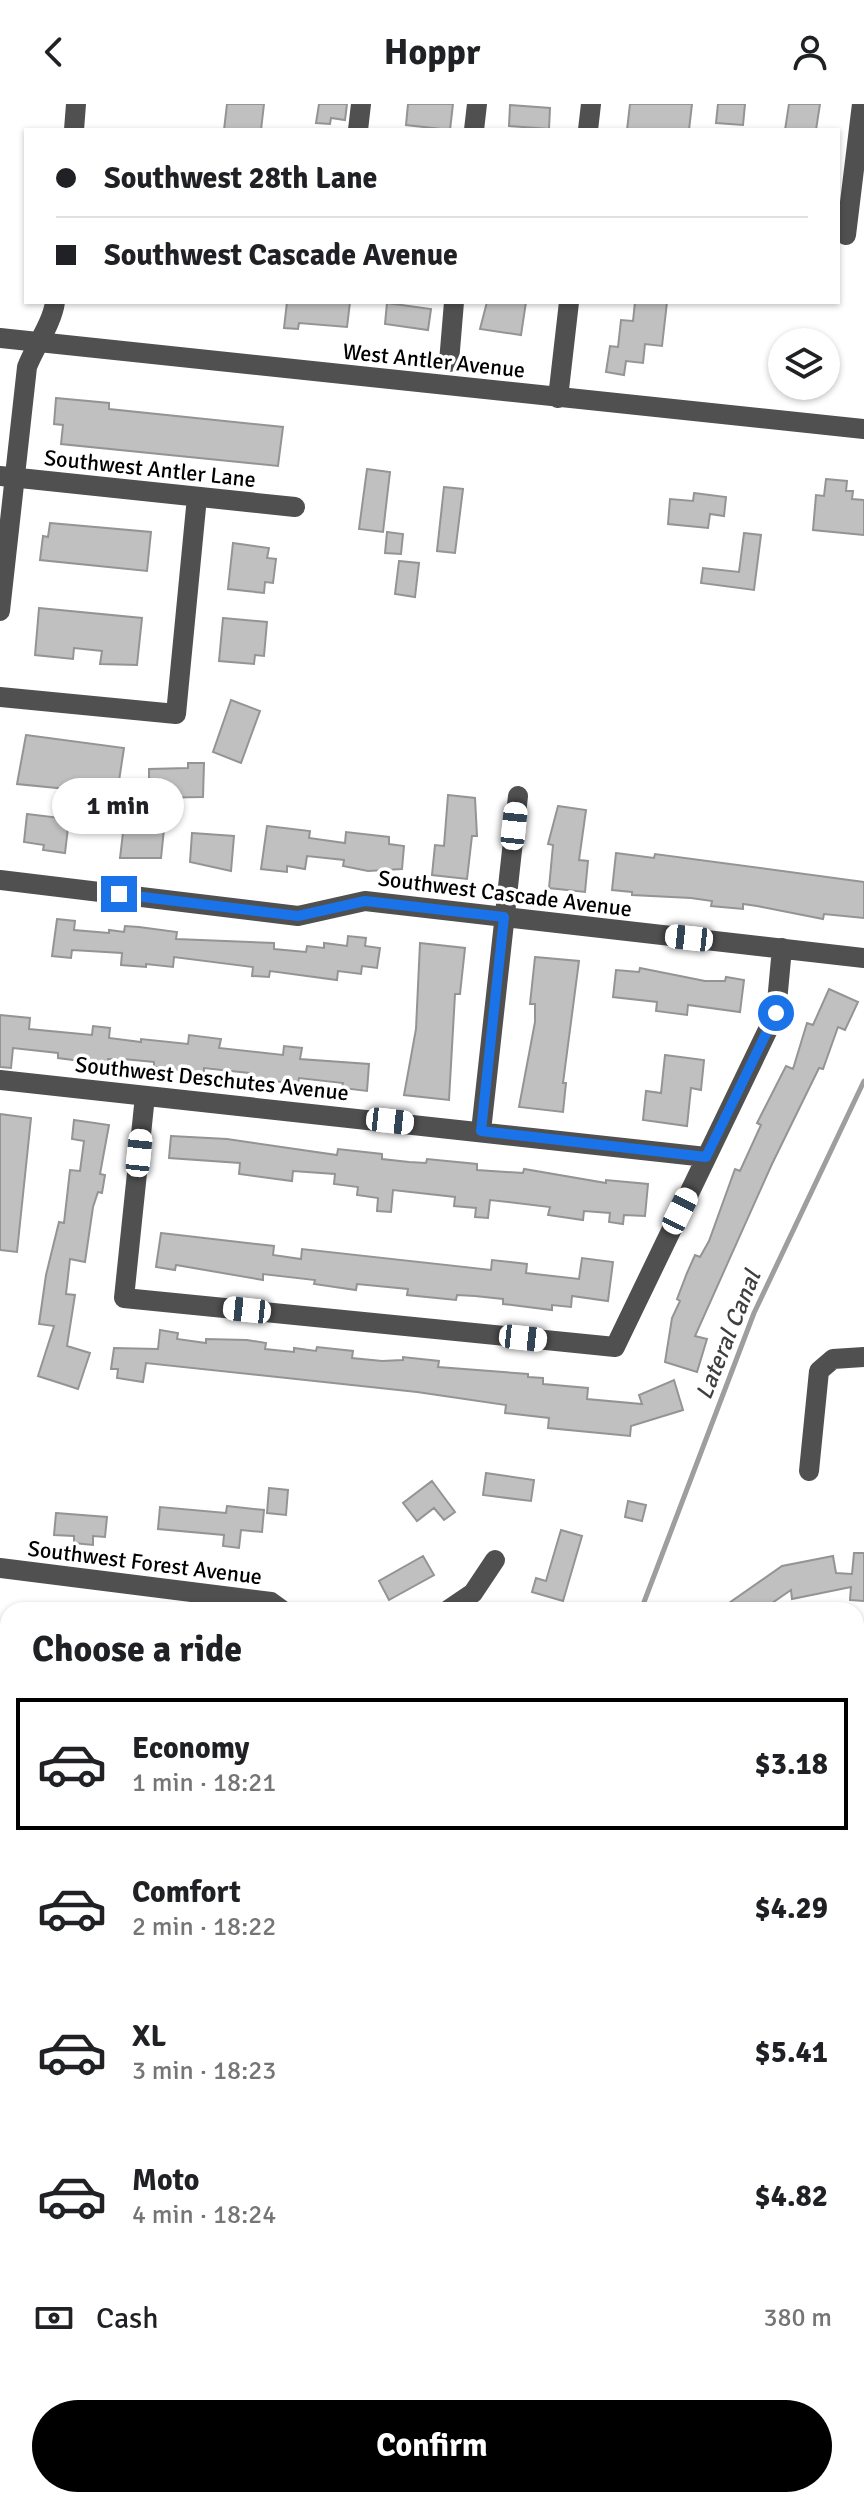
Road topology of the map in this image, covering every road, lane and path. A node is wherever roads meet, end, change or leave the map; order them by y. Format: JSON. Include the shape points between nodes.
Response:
{"nodes":[{"id":1,"x":76,"y":104,"type":"edge"},
{"id":2,"x":361,"y":104,"type":"edge"},
{"id":3,"x":477,"y":104,"type":"edge"},
{"id":4,"x":591,"y":104,"type":"edge"},
{"id":5,"x":862,"y":104,"type":"edge"},
{"id":6,"x":74,"y":128,"type":"edge"},
{"id":7,"x":358,"y":128,"type":"edge"},
{"id":8,"x":474,"y":128,"type":"edge"},
{"id":9,"x":588,"y":128,"type":"edge"},
{"id":10,"x":846,"y":235,"type":"dead end"},
{"id":11,"x":55,"y":304,"type":"edge"},
{"id":12,"x":454,"y":304,"type":"edge"},
{"id":13,"x":569,"y":304,"type":"edge"},
{"id":14,"x":0,"y":338,"type":"edge"},
{"id":15,"x":36,"y":342,"type":"junction"},
{"id":16,"x":449,"y":362,"type":"dead end"},
{"id":17,"x":558,"y":398,"type":"junction"},
{"id":18,"x":864,"y":429,"type":"edge"},
{"id":19,"x":7,"y":477,"type":"edge"},
{"id":20,"x":197,"y":497,"type":"junction"},
{"id":21,"x":295,"y":507,"type":"dead end"},
{"id":22,"x":0,"y":611,"type":"edge"},
{"id":23,"x":0,"y":697,"type":"edge"},
{"id":24,"x":518,"y":796,"type":"dead end"},
{"id":25,"x":0,"y":880,"type":"edge"},
{"id":26,"x":504,"y":917,"type":"junction"},
{"id":27,"x":782,"y":948,"type":"junction"},
{"id":28,"x":864,"y":958,"type":"edge"},
{"id":29,"x":0,"y":1080,"type":"edge"},
{"id":30,"x":145,"y":1096,"type":"junction"},
{"id":31,"x":481,"y":1131,"type":"junction"},
{"id":32,"x":706,"y":1157,"type":"junction"},
{"id":33,"x":864,"y":1357,"type":"edge"},
{"id":34,"x":809,"y":1471,"type":"dead end"},
{"id":35,"x":495,"y":1560,"type":"dead end"},
{"id":36,"x":0,"y":1568,"type":"edge"},
{"id":37,"x":271,"y":1602,"type":"edge"},
{"id":38,"x":460,"y":1602,"type":"edge"}],
"edges":[{"from":1,"to":6,"type":"street"},
{"from":2,"to":7,"type":"street"},
{"from":3,"to":8,"type":"street"},
{"from":4,"to":9,"type":"street"},
{"from":5,"to":10,"type":"street"},
{"from":11,"to":15,"type":"street"},
{"from":12,"to":16,"type":"street"},
{"from":13,"to":17,"type":"street"},
{"from":14,"to":15,"type":"street","name":"West Antler Avenue"},
{"from":15,"to":17,"type":"street","name":"West Antler Avenue"},
{"from":15,"to":19,"type":"street"},
{"from":17,"to":18,"type":"street","name":"West Antler Avenue"},
{"from":19,"to":20,"type":"street","name":"Southwest Antler Lane"},
{"from":19,"to":22,"type":"street"},
{"from":20,"to":21,"type":"street","name":"Southwest Antler Lane"},
{"from":20,"to":23,"type":"street","via":[[176,714]]},
{"from":24,"to":26,"type":"street"},
{"from":25,"to":26,"type":"street","name":"Southwest Cascade Avenue","via":[[298,916],[365,901]]},
{"from":26,"to":27,"type":"street","name":"Southwest Cascade Avenue"},
{"from":26,"to":31,"type":"street"},
{"from":27,"to":28,"type":"street","name":"Southwest Cascade Avenue"},
{"from":27,"to":32,"type":"street","via":[[776,1013]]},
{"from":29,"to":30,"type":"street","name":"Southwest Deschutes Avenue"},
{"from":30,"to":31,"type":"street","name":"Southwest Deschutes Avenue"},
{"from":30,"to":32,"type":"street","via":[[124,1298],[615,1347]]},
{"from":31,"to":32,"type":"street","name":"Southwest Deschutes Avenue"},
{"from":33,"to":34,"type":"street","via":[[833,1359],[819,1371]]},
{"from":35,"to":38,"type":"street","via":[[473,1593]]},
{"from":36,"to":37,"type":"street","name":"Southwest Forest Avenue"}]}
